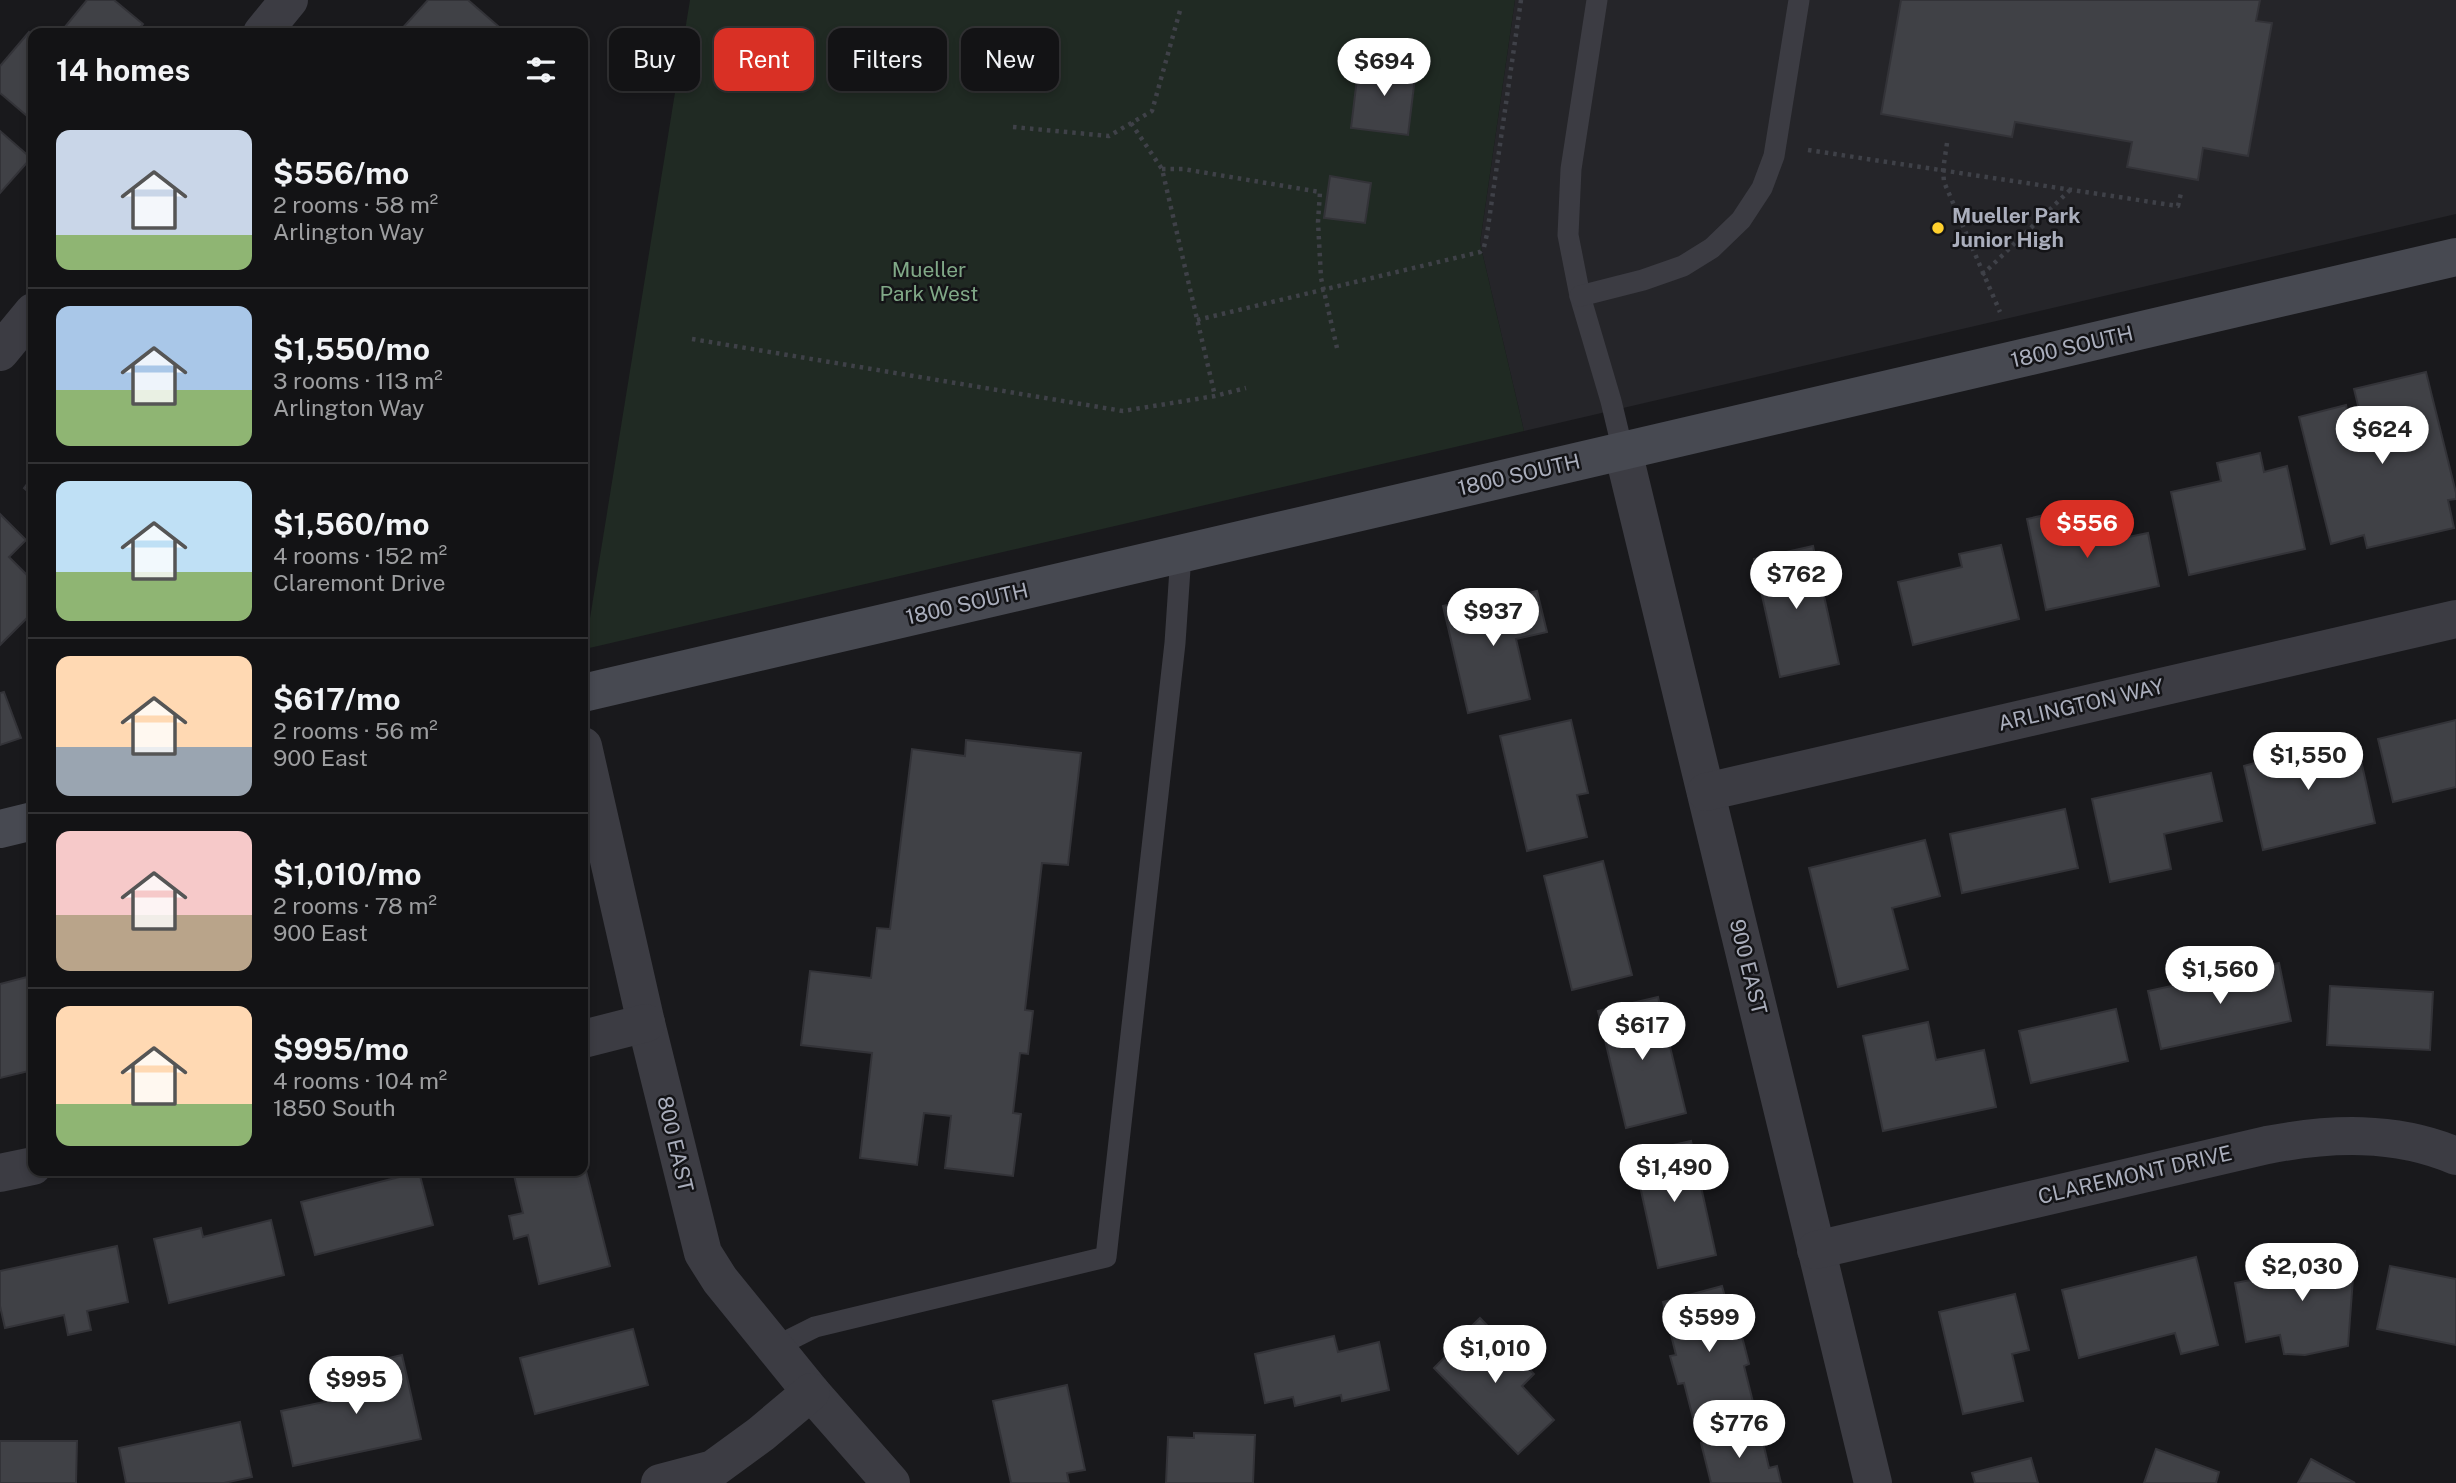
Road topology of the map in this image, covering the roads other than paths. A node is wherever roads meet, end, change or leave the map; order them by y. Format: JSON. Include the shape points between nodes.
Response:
{"nodes":[{"id":1,"x":289,"y":0,"type":"edge"},
{"id":2,"x":1597,"y":0,"type":"edge"},
{"id":3,"x":1799,"y":0,"type":"edge"},
{"id":4,"x":266,"y":28,"type":"edge"},
{"id":5,"x":2456,"y":257,"type":"edge"},
{"id":6,"x":1580,"y":296,"type":"junction"},
{"id":7,"x":28,"y":318,"type":"edge"},
{"id":8,"x":0,"y":352,"type":"edge"},
{"id":9,"x":1623,"y":451,"type":"junction"},
{"id":10,"x":1181,"y":554,"type":"junction"},
{"id":11,"x":2456,"y":619,"type":"edge"},
{"id":12,"x":588,"y":692,"type":"edge"},
{"id":13,"x":588,"y":768,"type":"edge"},
{"id":14,"x":1706,"y":792,"type":"junction"},
{"id":15,"x":28,"y":822,"type":"edge"},
{"id":16,"x":0,"y":829,"type":"edge"},
{"id":17,"x":646,"y":1023,"type":"junction"},
{"id":18,"x":588,"y":1038,"type":"edge"},
{"id":19,"x":2456,"y":1156,"type":"edge"},
{"id":20,"x":28,"y":1167,"type":"edge"},
{"id":21,"x":0,"y":1173,"type":"edge"},
{"id":22,"x":1816,"y":1250,"type":"junction"},
{"id":23,"x":775,"y":1347,"type":"junction"},
{"id":24,"x":811,"y":1392,"type":"junction"},
{"id":25,"x":660,"y":1483,"type":"edge"},
{"id":26,"x":891,"y":1483,"type":"edge"},
{"id":27,"x":1872,"y":1483,"type":"edge"}],
"edges":[{"from":1,"to":4,"type":"street"},
{"from":2,"to":6,"type":"lane","via":[[1571,169],[1568,235]]},
{"from":3,"to":6,"type":"lane","via":[[1774,156],[1762,188],[1741,220],[1713,248],[1683,266]]},
{"from":5,"to":9,"type":"main road","name":"1800 SOUTH"},
{"from":6,"to":9,"type":"lane"},
{"from":7,"to":8,"type":"street"},
{"from":9,"to":10,"type":"main road","name":"1800 SOUTH"},
{"from":9,"to":14,"type":"street","name":"900 EAST"},
{"from":10,"to":12,"type":"main road","name":"1800 SOUTH"},
{"from":10,"to":23,"type":"lane","via":[[1174,657],[1106,1257],[815,1326]]},
{"from":11,"to":14,"type":"street","name":"ARLINGTON WAY"},
{"from":13,"to":17,"type":"street","name":"800 EAST"},
{"from":14,"to":22,"type":"street","name":"900 EAST"},
{"from":15,"to":16,"type":"main road"},
{"from":17,"to":18,"type":"street"},
{"from":17,"to":23,"type":"street","name":"800 EAST","via":[[703,1253]]},
{"from":19,"to":22,"type":"street","name":"CLAREMONT DRIVE","via":[[2401,1140],[2312,1136]]},
{"from":20,"to":21,"type":"street"},
{"from":22,"to":27,"type":"street","name":"900 EAST"},
{"from":23,"to":24,"type":"street","name":"800 EAST"},
{"from":24,"to":25,"type":"street","via":[[713,1469]]},
{"from":24,"to":26,"type":"street","name":"800 EAST"}]}
